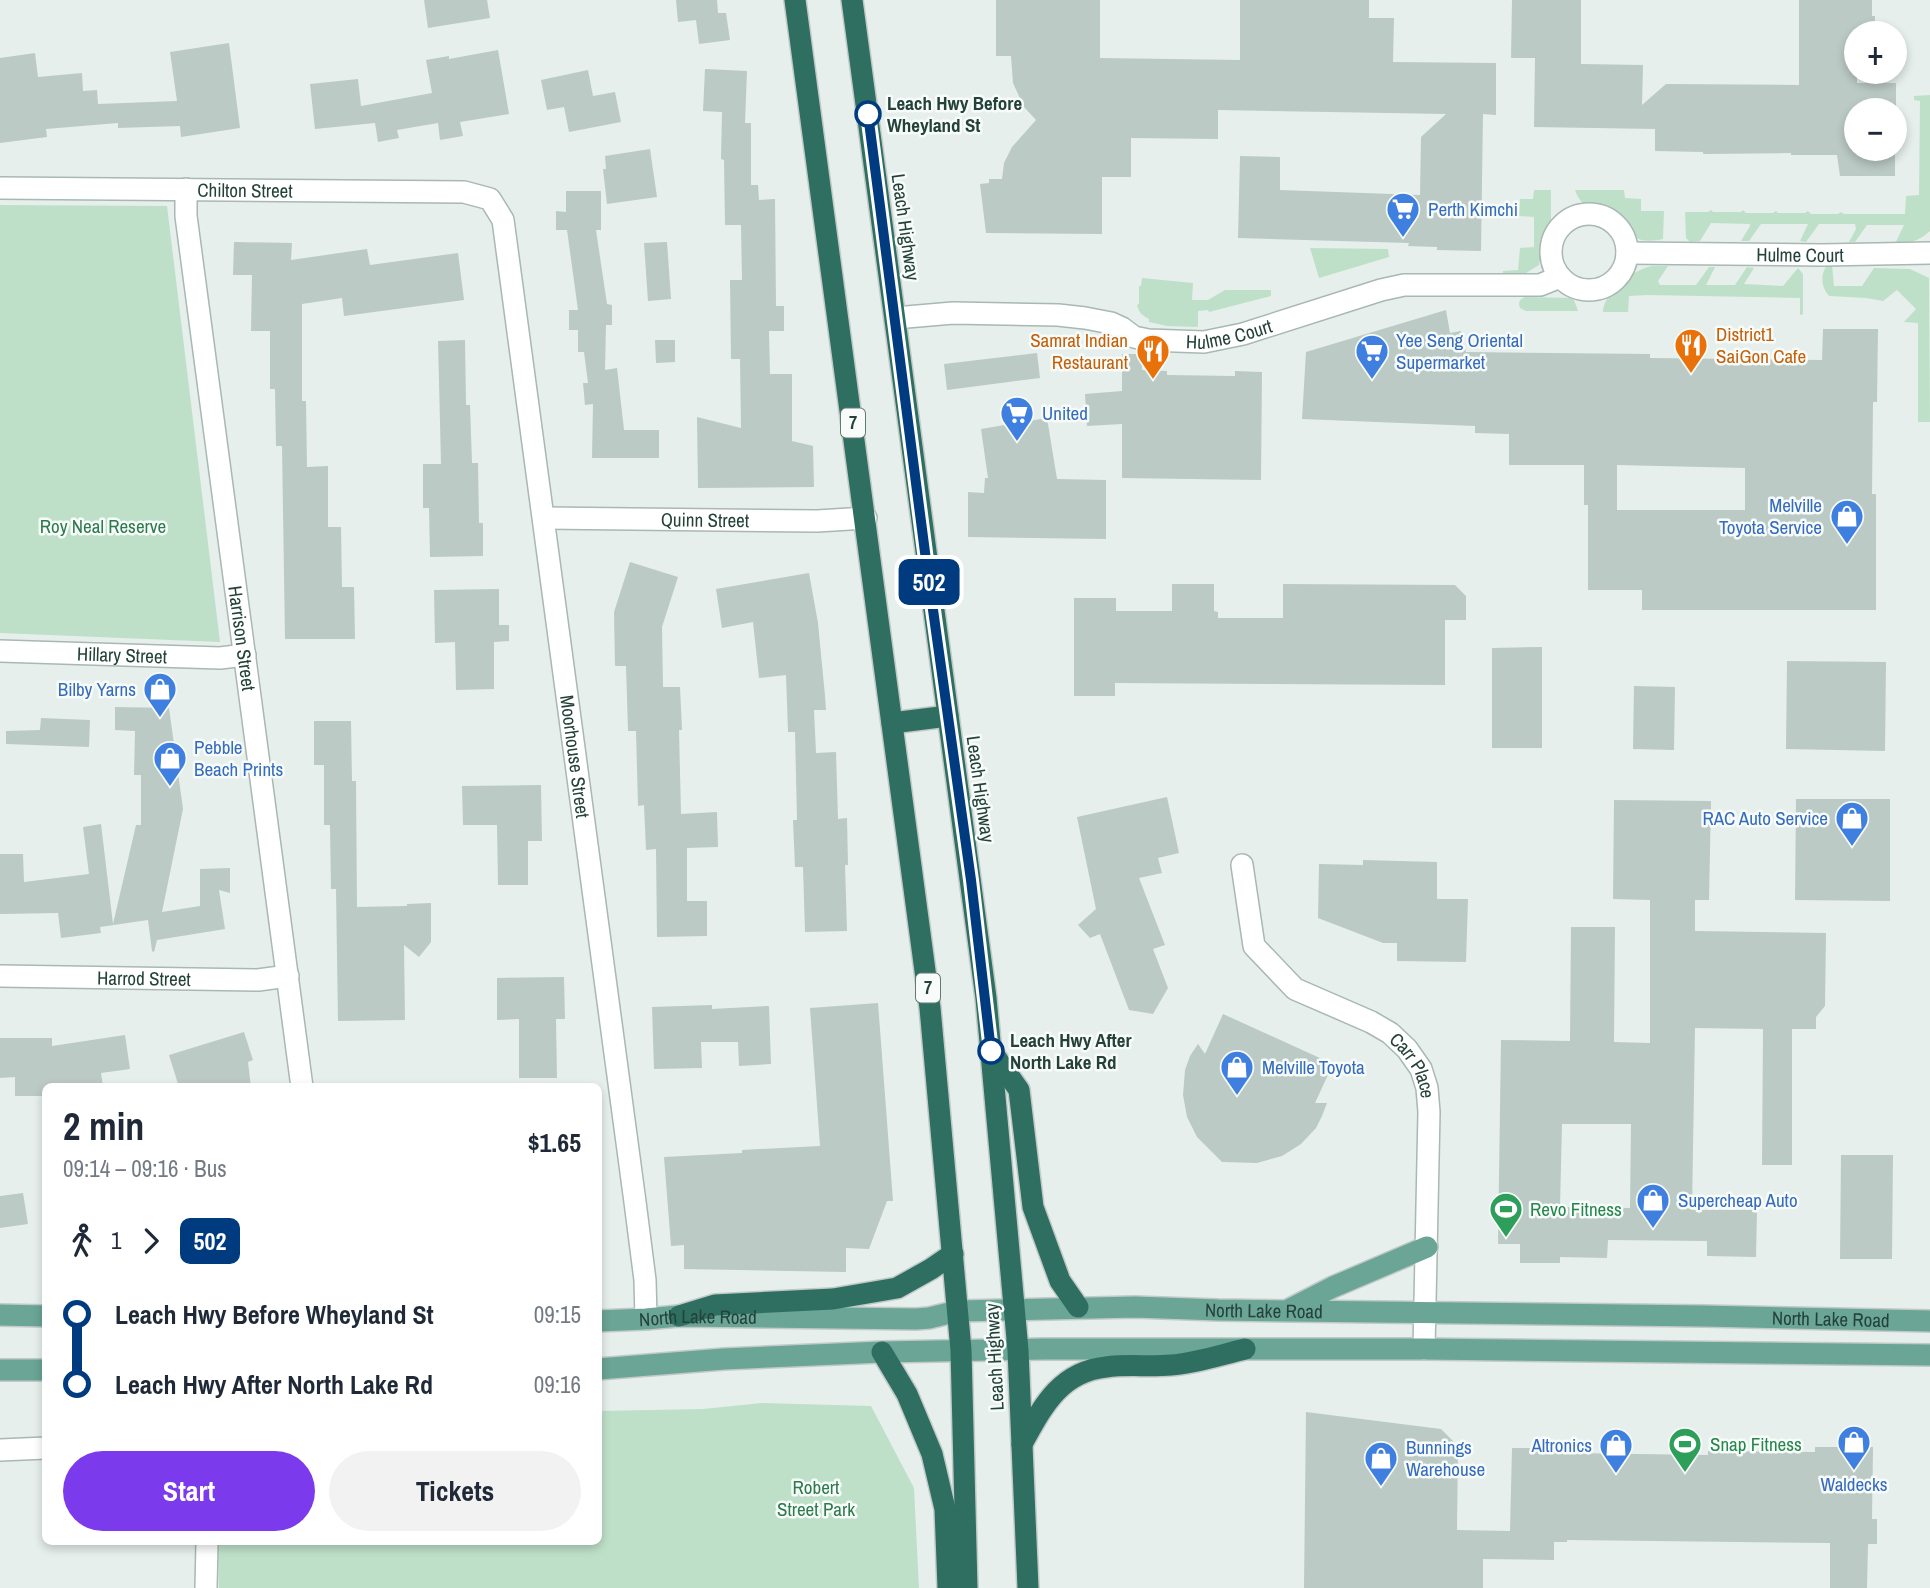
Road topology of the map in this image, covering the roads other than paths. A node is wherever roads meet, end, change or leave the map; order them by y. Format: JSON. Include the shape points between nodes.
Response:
{"nodes":[{"id":1,"x":795,"y":0,"type":"edge"},
{"id":2,"x":852,"y":0,"type":"edge"},
{"id":3,"x":0,"y":188,"type":"edge"},
{"id":4,"x":186,"y":189,"type":"junction"},
{"id":5,"x":490,"y":199,"type":"joint"},
{"id":6,"x":1627,"y":253,"type":"junction"},
{"id":7,"x":1930,"y":253,"type":"edge"},
{"id":8,"x":1560,"y":277,"type":"junction"},
{"id":9,"x":895,"y":318,"type":"junction"},
{"id":10,"x":544,"y":518,"type":"junction"},
{"id":11,"x":866,"y":518,"type":"junction"},
{"id":12,"x":0,"y":650,"type":"edge"},
{"id":13,"x":245,"y":655,"type":"junction"},
{"id":14,"x":948,"y":716,"type":"junction"},
{"id":15,"x":892,"y":723,"type":"junction"},
{"id":16,"x":1242,"y":865,"type":"dead end"},
{"id":17,"x":0,"y":976,"type":"edge"},
{"id":18,"x":288,"y":976,"type":"junction"},
{"id":19,"x":991,"y":1051,"type":"junction"},
{"id":20,"x":301,"y":1083,"type":"edge"},
{"id":21,"x":1427,"y":1247,"type":"junction"},
{"id":22,"x":953,"y":1254,"type":"junction"},
{"id":23,"x":1078,"y":1307,"type":"junction"},
{"id":24,"x":1014,"y":1309,"type":"junction"},
{"id":25,"x":1289,"y":1310,"type":"junction"},
{"id":26,"x":958,"y":1311,"type":"junction"},
{"id":27,"x":1425,"y":1312,"type":"junction"},
{"id":28,"x":0,"y":1315,"type":"edge"},
{"id":29,"x":42,"y":1316,"type":"edge"},
{"id":30,"x":679,"y":1316,"type":"junction"},
{"id":31,"x":646,"y":1320,"type":"junction"},
{"id":32,"x":602,"y":1321,"type":"edge"},
{"id":33,"x":1930,"y":1321,"type":"edge"},
{"id":34,"x":1245,"y":1349,"type":"junction"},
{"id":35,"x":1424,"y":1349,"type":"junction"},
{"id":36,"x":961,"y":1350,"type":"junction"},
{"id":37,"x":1017,"y":1350,"type":"junction"},
{"id":38,"x":882,"y":1352,"type":"junction"},
{"id":39,"x":1930,"y":1355,"type":"edge"},
{"id":40,"x":602,"y":1369,"type":"edge"},
{"id":41,"x":0,"y":1370,"type":"edge"},
{"id":42,"x":42,"y":1370,"type":"edge"},
{"id":43,"x":1022,"y":1446,"type":"junction"},
{"id":44,"x":42,"y":1448,"type":"edge"},
{"id":45,"x":0,"y":1450,"type":"edge"},
{"id":46,"x":207,"y":1545,"type":"edge"},
{"id":47,"x":206,"y":1588,"type":"edge"},
{"id":48,"x":948,"y":1588,"type":"edge"},
{"id":49,"x":967,"y":1588,"type":"edge"},
{"id":50,"x":1028,"y":1588,"type":"edge"}],
"edges":[{"from":1,"to":11,"type":"highway","name":"Leach Highway","number":"7"},
{"from":2,"to":9,"type":"highway","name":"Leach Highway"},
{"from":3,"to":4,"type":"street","name":"Chilton Street"},
{"from":4,"to":5,"type":"street","name":"Chilton Street","via":[[464,192]]},
{"from":4,"to":13,"type":"street","name":"Harrison Street"},
{"from":5,"to":10,"type":"street","name":"Moorhouse Street","via":[[503,220]]},
{"from":6,"to":7,"type":"street","name":"Hulme Court"},
{"from":6,"to":8,"type":"street","via":[[1620,274],[1603,288],[1582,290]]},
{"from":6,"to":8,"type":"street","via":[[1614,223],[1593,214],[1572,218],[1552,244],[1551,256]]},
{"from":8,"to":9,"type":"street","name":"Hulme Court","via":[[1540,285],[1404,285],[1204,342],[1148,340],[1111,323],[1058,315],[953,313]]},
{"from":9,"to":14,"type":"highway","name":"Leach Highway"},
{"from":10,"to":11,"type":"street","name":"Quinn Street"},
{"from":10,"to":31,"type":"street","name":"Moorhouse Street","via":[[637,1215]]},
{"from":11,"to":15,"type":"highway","name":"Leach Highway","number":"7"},
{"from":12,"to":13,"type":"street","name":"Hillary Street","via":[[220,658]]},
{"from":13,"to":18,"type":"street","name":"Harrison Street"},
{"from":14,"to":15,"type":"highway"},
{"from":14,"to":19,"type":"highway","name":"Leach Highway"},
{"from":15,"to":22,"type":"highway","name":"Leach Highway","number":"7","via":[[930,1008]]},
{"from":16,"to":21,"type":"street","name":"Carr Place","via":[[1254,946],[1295,989],[1390,1033],[1421,1069],[1429,1112]]},
{"from":17,"to":18,"type":"street","name":"Harrod Street","via":[[258,980]]},
{"from":18,"to":20,"type":"street","name":"Harrison Street"},
{"from":19,"to":23,"type":"highway","via":[[1019,1090],[1033,1207],[1060,1281]]},
{"from":19,"to":24,"type":"highway","name":"Leach Highway"},
{"from":21,"to":25,"type":"main road"},
{"from":21,"to":27,"type":"street","name":"Carr Place"},
{"from":22,"to":26,"type":"highway","name":"Leach Highway","number":"7"},
{"from":22,"to":30,"type":"highway","via":[[897,1288],[833,1299],[715,1305]]},
{"from":23,"to":24,"type":"main road","name":"North Lake Road"},
{"from":23,"to":25,"type":"main road","name":"North Lake Road"},
{"from":24,"to":26,"type":"main road","name":"North Lake Road"},
{"from":24,"to":37,"type":"highway","name":"Leach Highway"},
{"from":25,"to":27,"type":"main road","name":"North Lake Road"},
{"from":26,"to":30,"type":"main road","name":"North Lake Road","via":[[916,1319]]},
{"from":26,"to":36,"type":"highway","name":"Leach Highway","number":"7"},
{"from":27,"to":33,"type":"main road","name":"North Lake Road"},
{"from":27,"to":35,"type":"street","name":"Carr Place"},
{"from":28,"to":29,"type":"main road"},
{"from":30,"to":31,"type":"main road","name":"North Lake Road"},
{"from":31,"to":32,"type":"main road","name":"North Lake Road"},
{"from":34,"to":35,"type":"main road","name":"North Lake Road"},
{"from":34,"to":37,"type":"main road","name":"North Lake Road"},
{"from":34,"to":43,"type":"highway","via":[[1172,1365],[1088,1371],[1046,1401]]},
{"from":35,"to":39,"type":"main road","name":"North Lake Road"},
{"from":36,"to":37,"type":"main road","name":"North Lake Road"},
{"from":36,"to":38,"type":"main road","name":"North Lake Road"},
{"from":36,"to":49,"type":"highway","name":"Leach Highway","number":"7"},
{"from":37,"to":43,"type":"highway","name":"Leach Highway"},
{"from":38,"to":40,"type":"main road","name":"North Lake Road"},
{"from":38,"to":48,"type":"highway","via":[[907,1394],[932,1454],[945,1509]]},
{"from":41,"to":42,"type":"main road"},
{"from":43,"to":50,"type":"highway","name":"Leach Highway"},
{"from":44,"to":45,"type":"street"},
{"from":46,"to":47,"type":"street"}]}
